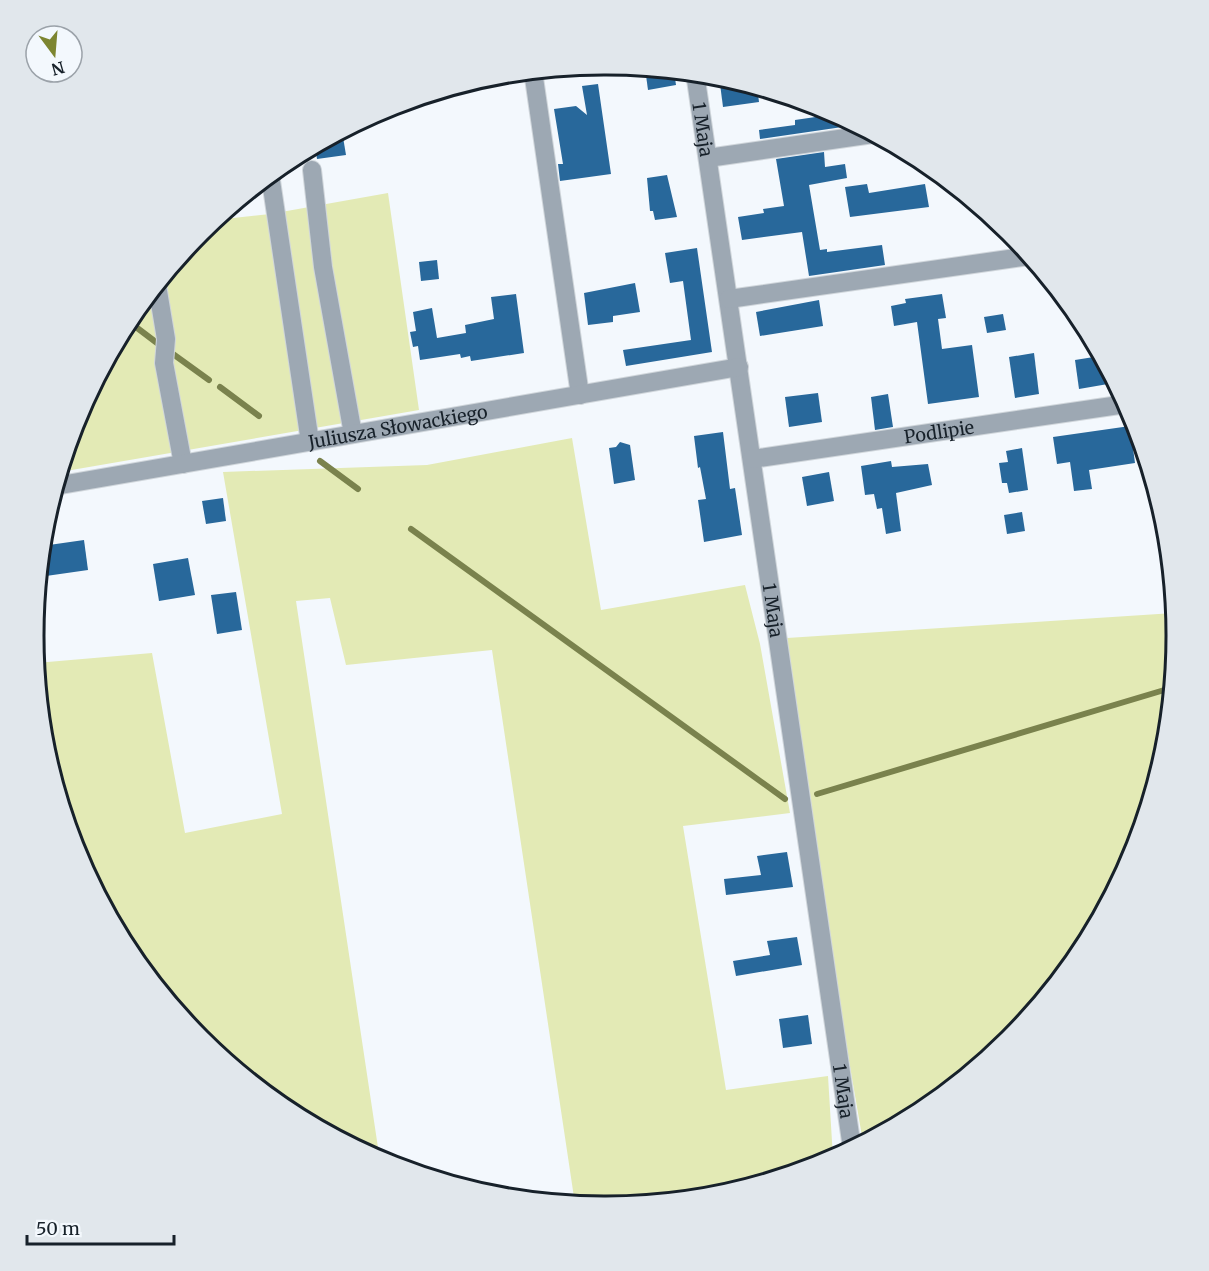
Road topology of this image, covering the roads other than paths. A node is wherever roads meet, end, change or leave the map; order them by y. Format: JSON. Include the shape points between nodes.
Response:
{"nodes":[{"id":1,"x":534,"y":79,"type":"edge"},
{"id":2,"x":696,"y":82,"type":"edge"},
{"id":3,"x":860,"y":136,"type":"edge"},
{"id":4,"x":708,"y":158,"type":"junction"},
{"id":5,"x":312,"y":170,"type":"dead end"},
{"id":6,"x":272,"y":184,"type":"edge"},
{"id":7,"x":1018,"y":258,"type":"edge"},
{"id":8,"x":159,"y":295,"type":"edge"},
{"id":9,"x":729,"y":299,"type":"junction"},
{"id":10,"x":739,"y":367,"type":"junction"},
{"id":11,"x":580,"y":395,"type":"junction"},
{"id":12,"x":1116,"y":405,"type":"edge"},
{"id":13,"x":352,"y":434,"type":"junction"},
{"id":14,"x":310,"y":442,"type":"junction"},
{"id":15,"x":752,"y":459,"type":"junction"},
{"id":16,"x":183,"y":464,"type":"junction"},
{"id":17,"x":65,"y":485,"type":"edge"},
{"id":18,"x":851,"y":1140,"type":"edge"}],
"edges":[{"from":1,"to":11,"type":"street"},
{"from":2,"to":4,"type":"street","name":"1 Maja"},
{"from":3,"to":4,"type":"street"},
{"from":4,"to":9,"type":"street","name":"1 Maja"},
{"from":5,"to":13,"type":"street","via":[[323,267]]},
{"from":6,"to":14,"type":"street"},
{"from":7,"to":9,"type":"street"},
{"from":8,"to":16,"type":"street","via":[[166,339],[164,363]]},
{"from":9,"to":10,"type":"street","name":"1 Maja"},
{"from":10,"to":11,"type":"street","name":"Juliusza Słowackiego"},
{"from":10,"to":15,"type":"street","name":"1 Maja"},
{"from":11,"to":13,"type":"street","name":"Juliusza Słowackiego"},
{"from":12,"to":15,"type":"street","name":"Podlipie"},
{"from":13,"to":14,"type":"street","name":"Juliusza Słowackiego"},
{"from":14,"to":16,"type":"street","name":"Juliusza Słowackiego"},
{"from":15,"to":18,"type":"street","name":"1 Maja"},
{"from":16,"to":17,"type":"street","name":"Juliusza Słowackiego"}]}
